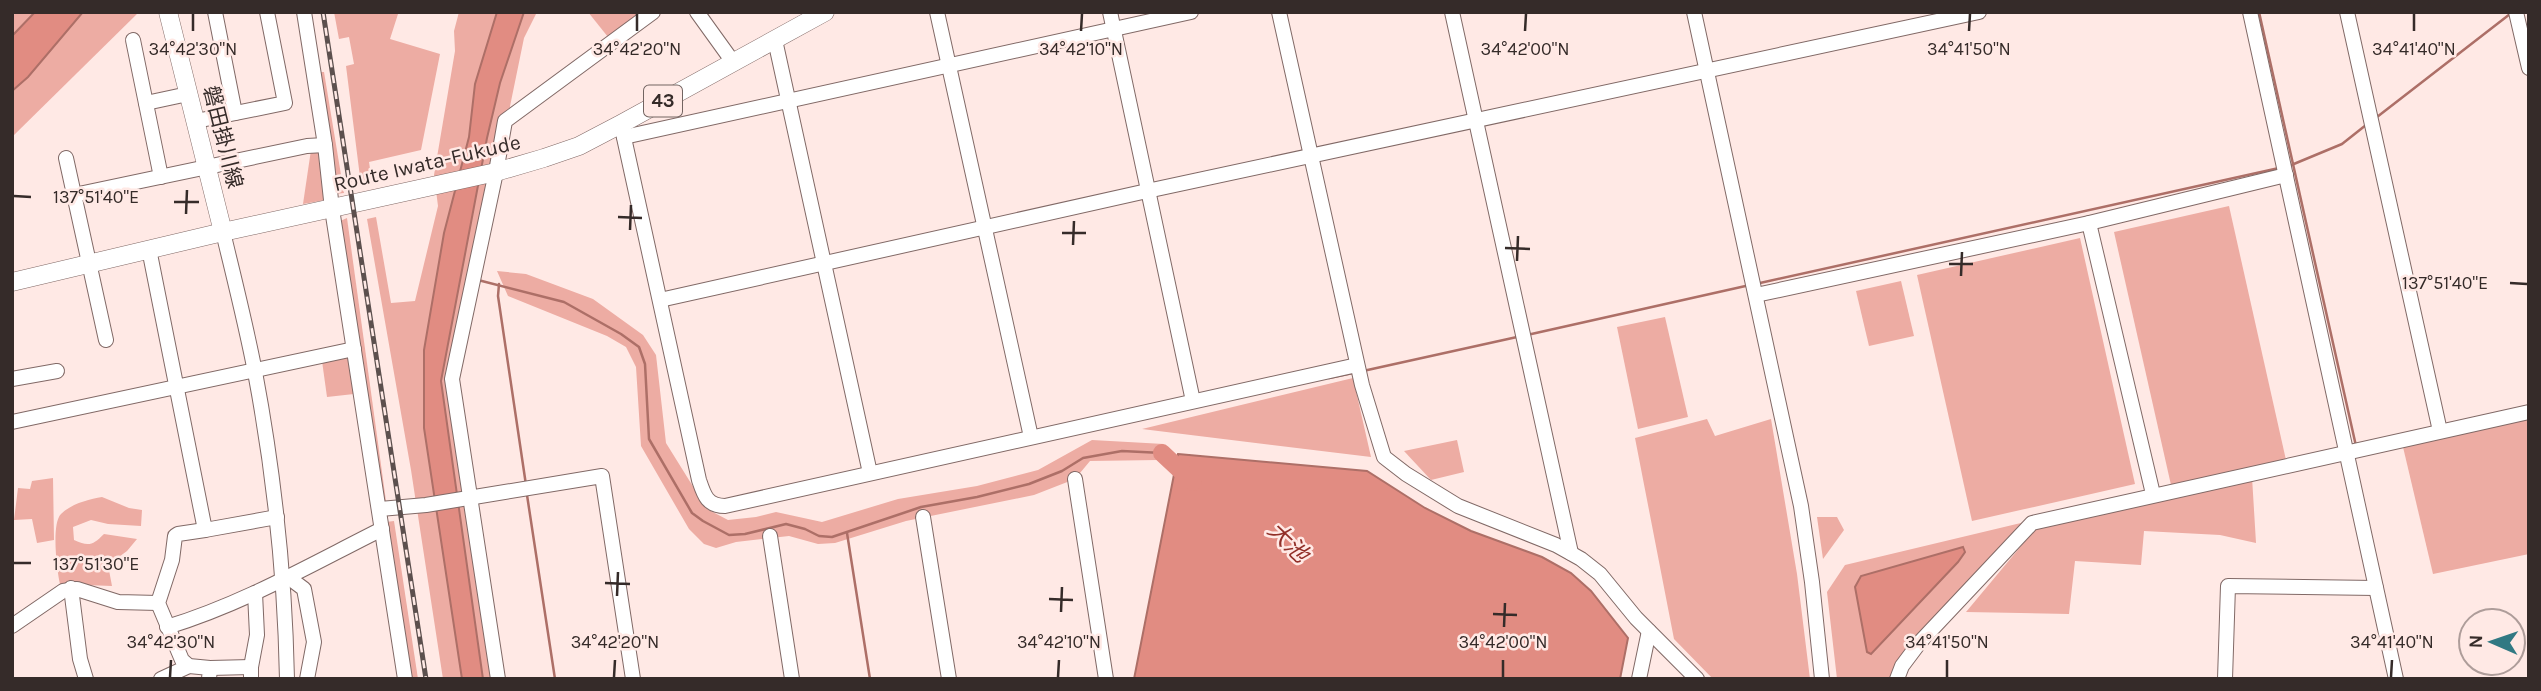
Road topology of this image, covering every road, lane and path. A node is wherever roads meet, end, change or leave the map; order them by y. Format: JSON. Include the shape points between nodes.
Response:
{"nodes":[{"id":1,"x":169,"y":12,"type":"edge"},
{"id":2,"x":215,"y":12,"type":"edge"},
{"id":3,"x":267,"y":12,"type":"edge"},
{"id":4,"x":304,"y":12,"type":"edge"},
{"id":5,"x":653,"y":12,"type":"edge"},
{"id":6,"x":696,"y":12,"type":"edge"},
{"id":7,"x":825,"y":12,"type":"edge"},
{"id":8,"x":937,"y":12,"type":"edge"},
{"id":9,"x":1110,"y":12,"type":"edge"},
{"id":10,"x":1191,"y":12,"type":"edge"},
{"id":11,"x":1279,"y":12,"type":"edge"},
{"id":12,"x":1452,"y":12,"type":"edge"},
{"id":13,"x":1694,"y":12,"type":"edge"},
{"id":14,"x":1979,"y":12,"type":"edge"},
{"id":15,"x":2250,"y":12,"type":"edge"},
{"id":16,"x":2347,"y":12,"type":"edge"},
{"id":17,"x":2516,"y":12,"type":"edge"},
{"id":18,"x":804,"y":18,"type":"edge"},
{"id":19,"x":1114,"y":29,"type":"junction"},
{"id":20,"x":133,"y":40,"type":"dead end"},
{"id":21,"x":775,"y":40,"type":"junction"},
{"id":22,"x":733,"y":62,"type":"junction"},
{"id":23,"x":949,"y":65,"type":"junction"},
{"id":24,"x":2529,"y":68,"type":"edge"},
{"id":25,"x":1706,"y":69,"type":"junction"},
{"id":26,"x":188,"y":94,"type":"junction"},
{"id":27,"x":787,"y":102,"type":"junction"},
{"id":28,"x":146,"y":103,"type":"junction"},
{"id":29,"x":235,"y":113,"type":"junction"},
{"id":30,"x":196,"y":121,"type":"junction"},
{"id":31,"x":1476,"y":121,"type":"junction"},
{"id":32,"x":623,"y":131,"type":"junction"},
{"id":33,"x":325,"y":145,"type":"junction"},
{"id":34,"x":1311,"y":156,"type":"junction"},
{"id":35,"x":66,"y":158,"type":"dead end"},
{"id":36,"x":207,"y":167,"type":"junction"},
{"id":37,"x":2285,"y":168,"type":"junction"},
{"id":38,"x":495,"y":172,"type":"junction"},
{"id":39,"x":161,"y":177,"type":"junction"},
{"id":40,"x":1147,"y":191,"type":"junction"},
{"id":41,"x":74,"y":195,"type":"junction"},
{"id":42,"x":332,"y":209,"type":"junction"},
{"id":43,"x":2089,"y":223,"type":"junction"},
{"id":44,"x":985,"y":228,"type":"junction"},
{"id":45,"x":223,"y":232,"type":"junction"},
{"id":46,"x":149,"y":249,"type":"junction"},
{"id":47,"x":89,"y":262,"type":"junction"},
{"id":48,"x":824,"y":264,"type":"junction"},
{"id":49,"x":12,"y":282,"type":"edge"},
{"id":50,"x":1756,"y":295,"type":"junction"},
{"id":51,"x":660,"y":300,"type":"junction"},
{"id":52,"x":106,"y":340,"type":"dead end"},
{"id":53,"x":354,"y":349,"type":"junction"},
{"id":54,"x":1357,"y":365,"type":"junction"},
{"id":55,"x":57,"y":371,"type":"dead end"},
{"id":56,"x":254,"y":371,"type":"junction"},
{"id":57,"x":12,"y":379,"type":"edge"},
{"id":58,"x":176,"y":387,"type":"junction"},
{"id":59,"x":1193,"y":401,"type":"junction"},
{"id":60,"x":2529,"y":412,"type":"edge"},
{"id":61,"x":12,"y":422,"type":"edge"},
{"id":62,"x":2440,"y":431,"type":"junction"},
{"id":63,"x":1031,"y":437,"type":"junction"},
{"id":64,"x":2346,"y":452,"type":"junction"},
{"id":65,"x":870,"y":473,"type":"junction"},
{"id":66,"x":1074,"y":479,"type":"dead end"},
{"id":67,"x":2153,"y":494,"type":"junction"},
{"id":68,"x":468,"y":499,"type":"junction"},
{"id":69,"x":380,"y":509,"type":"junction"},
{"id":70,"x":277,"y":517,"type":"junction"},
{"id":71,"x":923,"y":517,"type":"dead end"},
{"id":72,"x":383,"y":528,"type":"junction"},
{"id":73,"x":205,"y":530,"type":"junction"},
{"id":74,"x":770,"y":536,"type":"dead end"},
{"id":75,"x":1571,"y":553,"type":"junction"},
{"id":76,"x":286,"y":578,"type":"junction"},
{"id":77,"x":2376,"y":588,"type":"junction"},
{"id":78,"x":71,"y":589,"type":"junction"},
{"id":79,"x":255,"y":593,"type":"junction"},
{"id":80,"x":158,"y":603,"type":"junction"},
{"id":81,"x":12,"y":626,"type":"edge"},
{"id":82,"x":167,"y":626,"type":"junction"},
{"id":83,"x":1649,"y":631,"type":"junction"},
{"id":84,"x":190,"y":666,"type":"junction"},
{"id":85,"x":251,"y":673,"type":"edge"},
{"id":86,"x":210,"y":674,"type":"edge"},
{"id":87,"x":86,"y":679,"type":"edge"},
{"id":88,"x":161,"y":679,"type":"edge"},
{"id":89,"x":287,"y":679,"type":"edge"},
{"id":90,"x":307,"y":679,"type":"edge"},
{"id":91,"x":405,"y":679,"type":"edge"},
{"id":92,"x":498,"y":679,"type":"edge"},
{"id":93,"x":633,"y":679,"type":"edge"},
{"id":94,"x":793,"y":679,"type":"edge"},
{"id":95,"x":949,"y":679,"type":"edge"},
{"id":96,"x":1106,"y":679,"type":"edge"},
{"id":97,"x":1639,"y":679,"type":"edge"},
{"id":98,"x":1697,"y":679,"type":"edge"},
{"id":99,"x":1822,"y":679,"type":"edge"},
{"id":100,"x":1897,"y":679,"type":"edge"},
{"id":101,"x":2225,"y":679,"type":"edge"},
{"id":102,"x":2396,"y":679,"type":"edge"}],
"edges":[{"from":1,"to":26,"type":"main road","name":"磐田掛川線"},
{"from":2,"to":29,"type":"street"},
{"from":3,"to":29,"type":"street","via":[[285,103]]},
{"from":4,"to":33,"type":"street"},
{"from":5,"to":38,"type":"street","via":[[505,121]]},
{"from":6,"to":22,"type":"street"},
{"from":7,"to":18,"type":"main road","name":"Route Iwata-Fukude","number":"43"},
{"from":8,"to":23,"type":"street"},
{"from":9,"to":19,"type":"street"},
{"from":10,"to":19,"type":"street"},
{"from":11,"to":34,"type":"street"},
{"from":12,"to":31,"type":"street"},
{"from":13,"to":25,"type":"street"},
{"from":14,"to":25,"type":"street"},
{"from":15,"to":37,"type":"street"},
{"from":16,"to":62,"type":"street"},
{"from":17,"to":24,"type":"street"},
{"from":18,"to":21,"type":"main road","name":"Route Iwata-Fukude","number":"43"},
{"from":19,"to":23,"type":"street"},
{"from":19,"to":40,"type":"street"},
{"from":20,"to":28,"type":"street"},
{"from":21,"to":22,"type":"main road","name":"Route Iwata-Fukude","number":"43"},
{"from":21,"to":27,"type":"street"},
{"from":22,"to":32,"type":"main road","name":"Route Iwata-Fukude","number":"43"},
{"from":23,"to":27,"type":"street"},
{"from":23,"to":44,"type":"street"},
{"from":25,"to":31,"type":"street"},
{"from":25,"to":50,"type":"street"},
{"from":26,"to":28,"type":"street"},
{"from":26,"to":30,"type":"main road","name":"磐田掛川線"},
{"from":27,"to":32,"type":"street"},
{"from":27,"to":48,"type":"street"},
{"from":28,"to":39,"type":"street"},
{"from":29,"to":30,"type":"street"},
{"from":30,"to":36,"type":"main road","name":"磐田掛川線"},
{"from":31,"to":34,"type":"street"},
{"from":31,"to":75,"type":"street"},
{"from":32,"to":38,"type":"main road","name":"Route Iwata-Fukude","number":"43"},
{"from":32,"to":51,"type":"street"},
{"from":33,"to":36,"type":"street"},
{"from":33,"to":42,"type":"street"},
{"from":34,"to":40,"type":"street"},
{"from":34,"to":54,"type":"street"},
{"from":35,"to":41,"type":"street"},
{"from":36,"to":39,"type":"street"},
{"from":36,"to":45,"type":"main road","name":"磐田掛川線"},
{"from":37,"to":43,"type":"street"},
{"from":37,"to":64,"type":"street"},
{"from":38,"to":42,"type":"main road","name":"Route Iwata-Fukude","number":"43"},
{"from":38,"to":68,"type":"street","via":[[453,379]]},
{"from":39,"to":41,"type":"street"},
{"from":40,"to":44,"type":"street"},
{"from":40,"to":59,"type":"street"},
{"from":41,"to":47,"type":"street"},
{"from":42,"to":45,"type":"main road","name":"Route Iwata-Fukude","number":"43"},
{"from":42,"to":53,"type":"street"},
{"from":43,"to":50,"type":"street"},
{"from":43,"to":67,"type":"street"},
{"from":44,"to":48,"type":"street"},
{"from":44,"to":63,"type":"street"},
{"from":45,"to":46,"type":"main road","name":"Route Iwata-Fukude","number":"43"},
{"from":45,"to":56,"type":"street"},
{"from":46,"to":47,"type":"main road","name":"Route Iwata-Fukude","number":"43"},
{"from":46,"to":58,"type":"street"},
{"from":47,"to":49,"type":"main road","name":"Route Iwata-Fukude","number":"43"},
{"from":47,"to":52,"type":"street"},
{"from":48,"to":51,"type":"street"},
{"from":48,"to":65,"type":"street"},
{"from":50,"to":99,"type":"street","via":[[1801,506]]},
{"from":51,"to":65,"type":"street","via":[[699,480],[708,501],[725,506]]},
{"from":53,"to":56,"type":"street"},
{"from":53,"to":69,"type":"street"},
{"from":54,"to":59,"type":"street"},
{"from":54,"to":75,"type":"street","via":[[1384,457],[1458,506]]},
{"from":55,"to":57,"type":"street"},
{"from":56,"to":58,"type":"street"},
{"from":56,"to":70,"type":"street"},
{"from":58,"to":61,"type":"street"},
{"from":58,"to":73,"type":"street"},
{"from":59,"to":63,"type":"street"},
{"from":60,"to":62,"type":"street"},
{"from":62,"to":64,"type":"street"},
{"from":63,"to":65,"type":"street"},
{"from":64,"to":67,"type":"street"},
{"from":64,"to":77,"type":"street"},
{"from":66,"to":96,"type":"street"},
{"from":67,"to":100,"type":"street","via":[[2032,523],[1920,642]]},
{"from":68,"to":69,"type":"street"},
{"from":68,"to":92,"type":"street"},
{"from":68,"to":93,"type":"street","via":[[602,476]]},
{"from":69,"to":72,"type":"street"},
{"from":70,"to":73,"type":"street"},
{"from":70,"to":76,"type":"street"},
{"from":71,"to":95,"type":"street"},
{"from":72,"to":76,"type":"street"},
{"from":72,"to":91,"type":"street"},
{"from":73,"to":80,"type":"street","via":[[175,536]]},
{"from":74,"to":94,"type":"street"},
{"from":75,"to":83,"type":"street","via":[[1600,574]]},
{"from":76,"to":79,"type":"street"},
{"from":76,"to":89,"type":"street"},
{"from":76,"to":90,"type":"street","via":[[304,589],[314,642]]},
{"from":77,"to":101,"type":"street","via":[[2228,586]]},
{"from":77,"to":102,"type":"street"},
{"from":78,"to":80,"type":"street","via":[[118,602]]},
{"from":78,"to":81,"type":"street"},
{"from":78,"to":87,"type":"street"},
{"from":79,"to":82,"type":"street","via":[[204,616]]},
{"from":79,"to":85,"type":"street","via":[[257,635]]},
{"from":80,"to":82,"type":"street"},
{"from":82,"to":84,"type":"street","via":[[182,660]]},
{"from":83,"to":97,"type":"street"},
{"from":83,"to":98,"type":"street"},
{"from":84,"to":86,"type":"street"},
{"from":84,"to":88,"type":"street"},
{"from":85,"to":86,"type":"street"}]}
